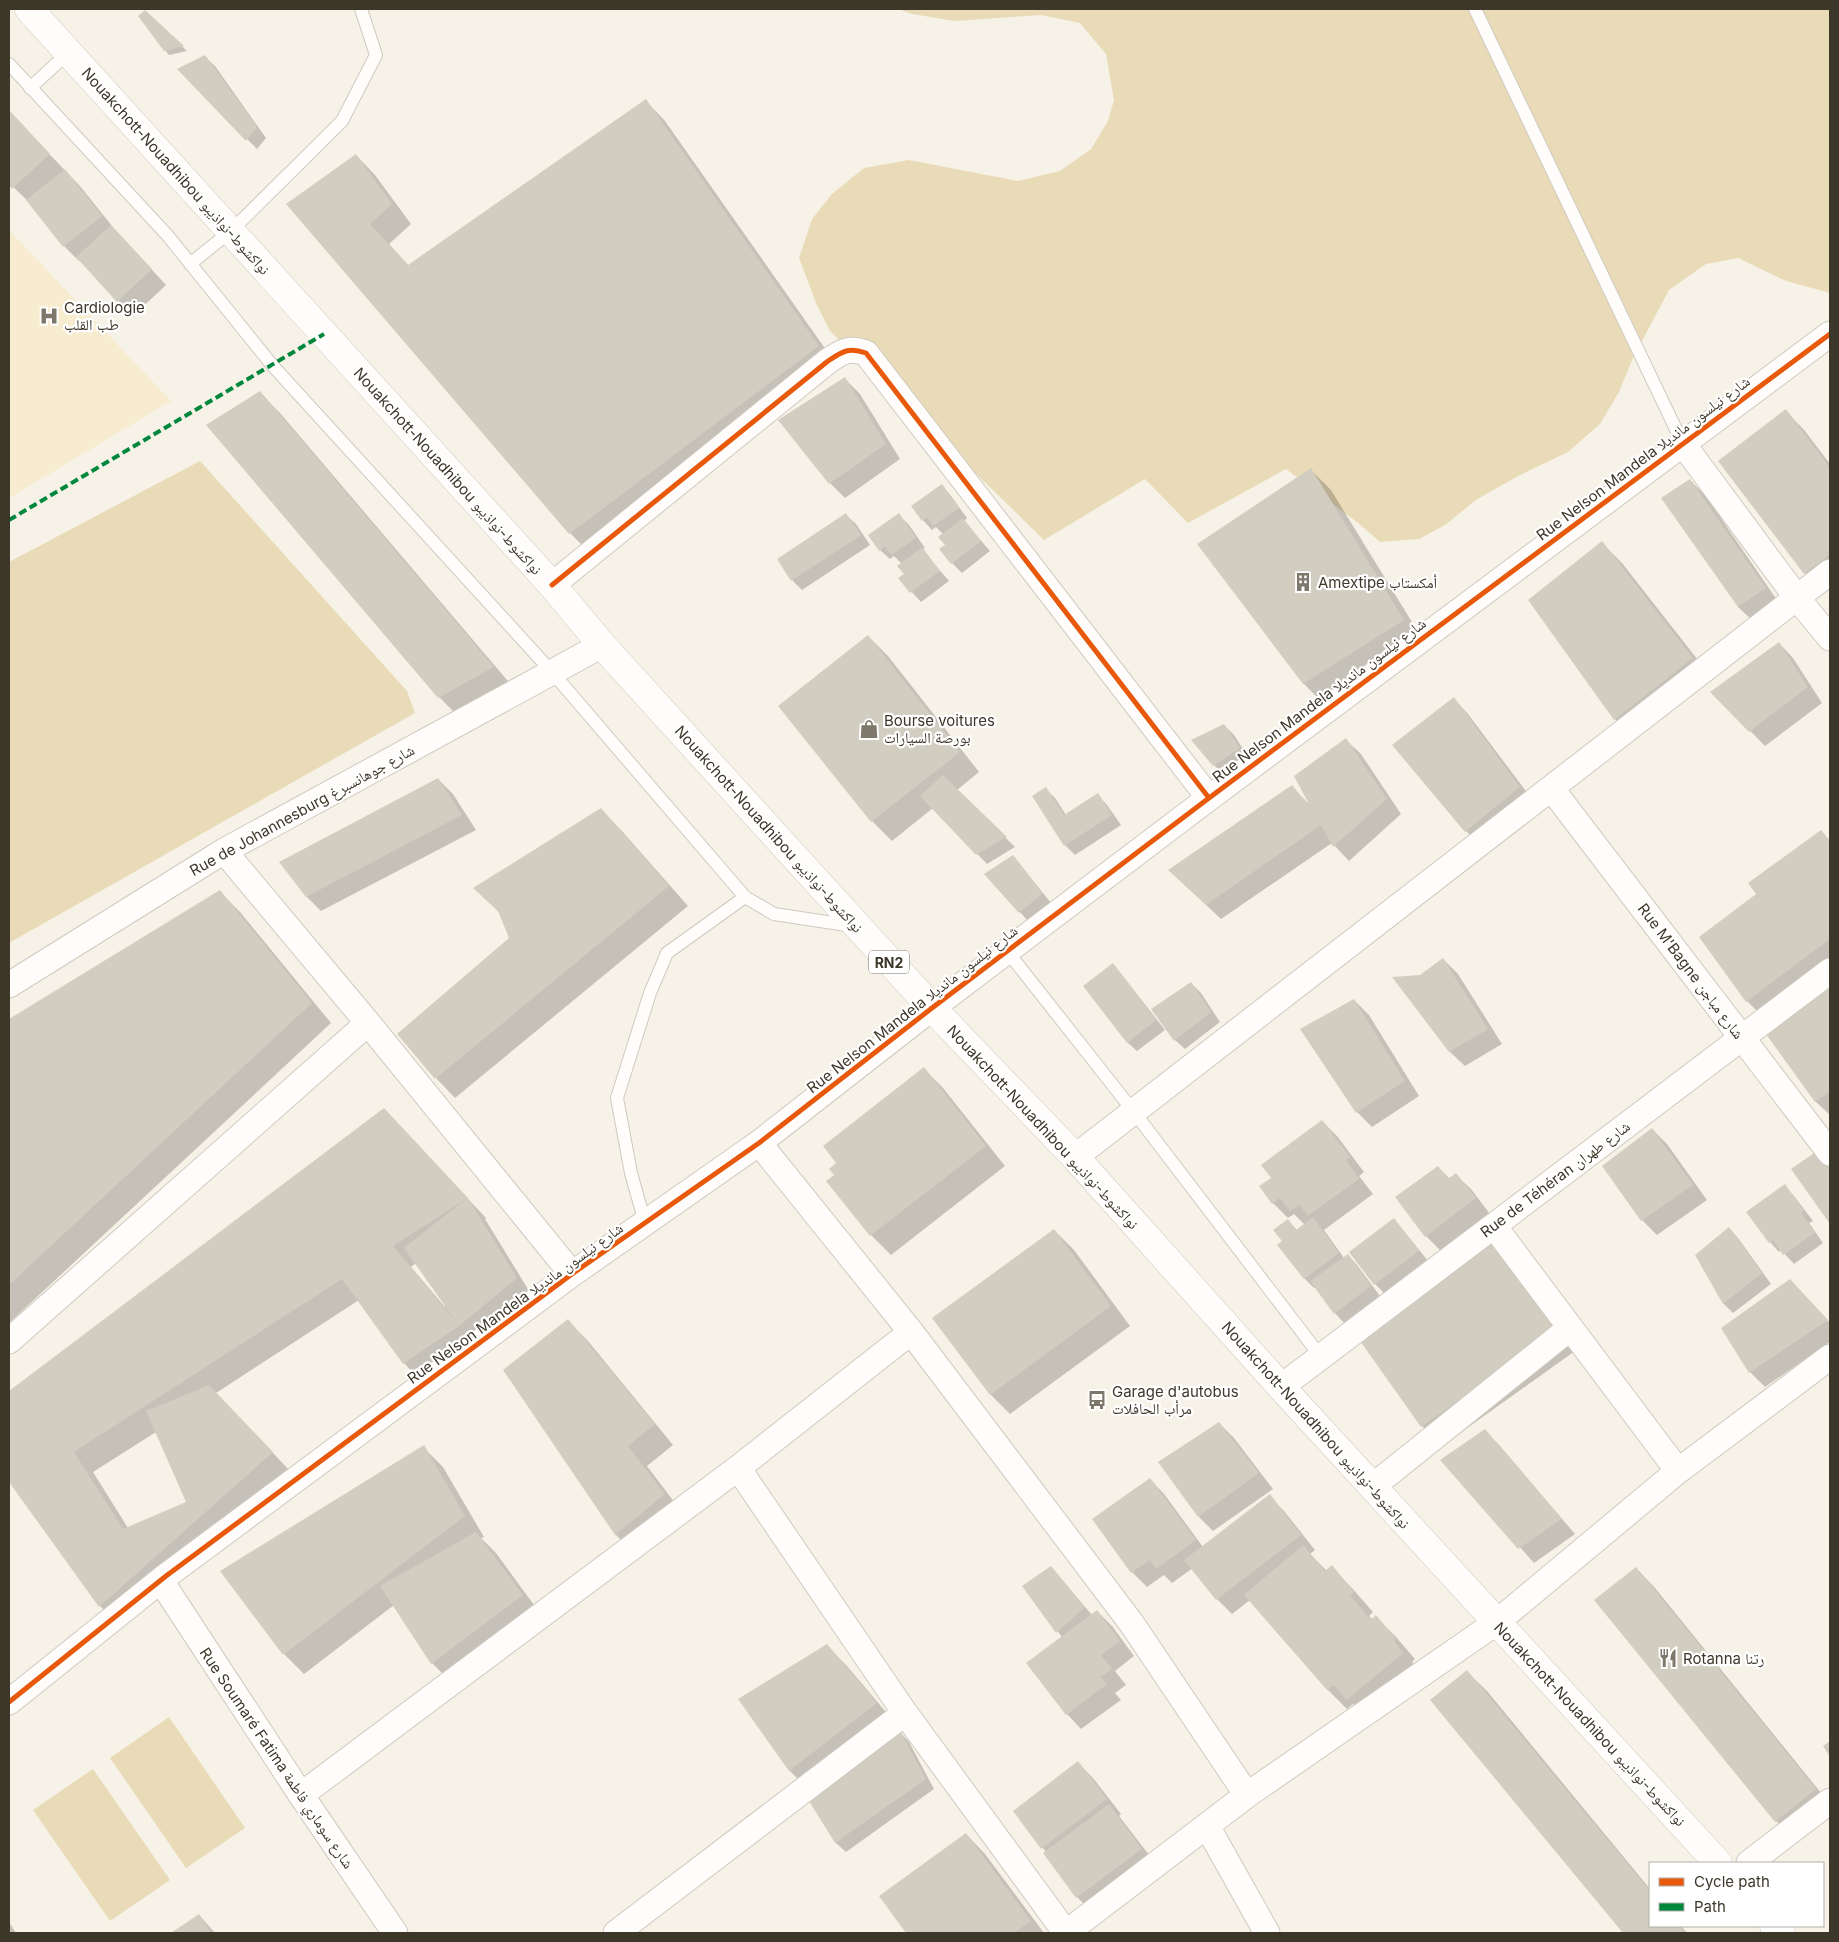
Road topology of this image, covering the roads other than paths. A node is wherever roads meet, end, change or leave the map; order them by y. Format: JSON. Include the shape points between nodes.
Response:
{"nodes":[{"id":1,"x":29,"y":9,"type":"edge"},
{"id":2,"x":361,"y":9,"type":"edge"},
{"id":3,"x":1475,"y":9,"type":"edge"},
{"id":4,"x":69,"y":52,"type":"junction"},
{"id":5,"x":9,"y":64,"type":"edge"},
{"id":6,"x":30,"y":88,"type":"junction"},
{"id":7,"x":231,"y":231,"type":"junction"},
{"id":8,"x":190,"y":264,"type":"junction"},
{"id":9,"x":1830,"y":334,"type":"edge"},
{"id":10,"x":1683,"y":444,"type":"junction"},
{"id":11,"x":1830,"y":572,"type":"edge"},
{"id":12,"x":552,"y":585,"type":"junction"},
{"id":13,"x":1797,"y":598,"type":"junction"},
{"id":14,"x":1830,"y":638,"type":"edge"},
{"id":15,"x":602,"y":645,"type":"junction"},
{"id":16,"x":552,"y":672,"type":"junction"},
{"id":17,"x":1552,"y":788,"type":"junction"},
{"id":18,"x":1209,"y":798,"type":"junction"},
{"id":19,"x":224,"y":852,"type":"junction"},
{"id":20,"x":745,"y":897,"type":"junction"},
{"id":21,"x":858,"y":927,"type":"junction"},
{"id":22,"x":1007,"y":951,"type":"junction"},
{"id":23,"x":1830,"y":971,"type":"edge"},
{"id":24,"x":9,"y":985,"type":"edge"},
{"id":25,"x":932,"y":1008,"type":"junction"},
{"id":26,"x":368,"y":1023,"type":"junction"},
{"id":27,"x":1742,"y":1038,"type":"junction"},
{"id":28,"x":1134,"y":1112,"type":"junction"},
{"id":29,"x":760,"y":1143,"type":"junction"},
{"id":30,"x":1830,"y":1153,"type":"edge"},
{"id":31,"x":1075,"y":1157,"type":"junction"},
{"id":32,"x":645,"y":1223,"type":"junction"},
{"id":33,"x":1494,"y":1226,"type":"junction"},
{"id":34,"x":572,"y":1274,"type":"junction"},
{"id":35,"x":1570,"y":1328,"type":"junction"},
{"id":36,"x":911,"y":1332,"type":"junction"},
{"id":37,"x":9,"y":1341,"type":"edge"},
{"id":38,"x":1321,"y":1357,"type":"junction"},
{"id":39,"x":1830,"y":1357,"type":"edge"},
{"id":40,"x":1280,"y":1387,"type":"junction"},
{"id":41,"x":738,"y":1468,"type":"junction"},
{"id":42,"x":1678,"y":1471,"type":"junction"},
{"id":43,"x":1372,"y":1487,"type":"junction"},
{"id":44,"x":160,"y":1581,"type":"junction"},
{"id":45,"x":1496,"y":1622,"type":"junction"},
{"id":46,"x":9,"y":1702,"type":"edge"},
{"id":47,"x":905,"y":1713,"type":"junction"},
{"id":48,"x":301,"y":1795,"type":"junction"},
{"id":49,"x":1248,"y":1796,"type":"junction"},
{"id":50,"x":1828,"y":1809,"type":"edge"},
{"id":51,"x":1208,"y":1826,"type":"junction"},
{"id":52,"x":1717,"y":1862,"type":"edge"},
{"id":53,"x":1750,"y":1862,"type":"edge"},
{"id":54,"x":395,"y":1933,"type":"edge"},
{"id":55,"x":616,"y":1933,"type":"edge"},
{"id":56,"x":1066,"y":1933,"type":"edge"},
{"id":57,"x":1267,"y":1933,"type":"edge"}],
"edges":[{"from":1,"to":4,"type":"highway","name":"Nouakchott-Nouadhibou نواكشوط-نواذيبو","number":"RN2"},
{"from":2,"to":7,"type":"lane","via":[[376,55],[342,121]]},
{"from":3,"to":10,"type":"lane"},
{"from":4,"to":6,"type":"lane"},
{"from":4,"to":7,"type":"highway","name":"Nouakchott-Nouadhibou نواكشوط-نواذيبو","number":"RN2"},
{"from":5,"to":6,"type":"lane"},
{"from":6,"to":8,"type":"lane","via":[[168,236]]},
{"from":7,"to":8,"type":"lane"},
{"from":7,"to":12,"type":"highway","name":"Nouakchott-Nouadhibou نواكشوط-نواذيبو","number":"RN2"},
{"from":8,"to":16,"type":"lane","via":[[272,365]]},
{"from":9,"to":10,"type":"street","name":"Rue Nelson Mandela شارع نيلسون مانديلا"},
{"from":10,"to":13,"type":"street"},
{"from":10,"to":18,"type":"street","name":"Rue Nelson Mandela شارع نيلسون مانديلا"},
{"from":11,"to":13,"type":"street"},
{"from":12,"to":15,"type":"highway","name":"Nouakchott-Nouadhibou نواكشوط-نواذيبو","number":"RN2"},
{"from":12,"to":18,"type":"street","via":[[828,361],[855,349],[866,353]]},
{"from":13,"to":14,"type":"street"},
{"from":13,"to":17,"type":"street"},
{"from":15,"to":16,"type":"street","name":"Rue de Johannesburg شارع جوهانسبرغ"},
{"from":15,"to":21,"type":"highway","name":"Nouakchott-Nouadhibou نواكشوط-نواذيبو","number":"RN2"},
{"from":16,"to":19,"type":"street","name":"Rue de Johannesburg شارع جوهانسبرغ"},
{"from":16,"to":20,"type":"lane"},
{"from":17,"to":27,"type":"street","name":"Rue M'Bagne شارع مباجن"},
{"from":17,"to":28,"type":"street"},
{"from":18,"to":22,"type":"street","name":"Rue Nelson Mandela شارع نيلسون مانديلا"},
{"from":19,"to":24,"type":"street","name":"Rue de Johannesburg شارع جوهانسبرغ"},
{"from":19,"to":26,"type":"street"},
{"from":20,"to":21,"type":"lane","via":[[774,914]]},
{"from":20,"to":32,"type":"lane","via":[[667,953],[650,993],[617,1098],[631,1173]]},
{"from":21,"to":25,"type":"highway","name":"Nouakchott-Nouadhibou نواكشوط-نواذيبو","number":"RN2"},
{"from":22,"to":25,"type":"street","name":"Rue Nelson Mandela شارع نيلسون مانديلا"},
{"from":22,"to":28,"type":"lane"},
{"from":23,"to":27,"type":"street","name":"Rue de Téhéran شارع طهران"},
{"from":25,"to":29,"type":"street","name":"Rue Nelson Mandela شارع نيلسون مانديلا"},
{"from":25,"to":31,"type":"highway","name":"Nouakchott-Nouadhibou نواكشوط-نواذيبو","number":"RN2"},
{"from":26,"to":34,"type":"street"},
{"from":26,"to":37,"type":"street"},
{"from":27,"to":30,"type":"street","name":"Rue M'Bagne شارع مباجن"},
{"from":27,"to":33,"type":"street","name":"Rue de Téhéran شارع طهران"},
{"from":28,"to":31,"type":"street"},
{"from":28,"to":38,"type":"lane"},
{"from":29,"to":32,"type":"street","name":"Rue Nelson Mandela شارع نيلسون مانديلا"},
{"from":29,"to":36,"type":"street"},
{"from":31,"to":40,"type":"highway","name":"Nouakchott-Nouadhibou نواكشوط-نواذيبو","number":"RN2"},
{"from":32,"to":34,"type":"street","name":"Rue Nelson Mandela شارع نيلسون مانديلا"},
{"from":33,"to":35,"type":"street"},
{"from":33,"to":38,"type":"street","name":"Rue de Téhéran شارع طهران"},
{"from":34,"to":44,"type":"street","name":"Rue Nelson Mandela شارع نيلسون مانديلا"},
{"from":35,"to":42,"type":"street"},
{"from":35,"to":43,"type":"street"},
{"from":36,"to":41,"type":"street"},
{"from":36,"to":49,"type":"street","via":[[1132,1624]]},
{"from":38,"to":40,"type":"street","name":"Rue de Téhéran شارع طهران"},
{"from":39,"to":42,"type":"street"},
{"from":40,"to":43,"type":"highway","name":"Nouakchott-Nouadhibou نواكشوط-نواذيبو","number":"RN2"},
{"from":41,"to":47,"type":"street"},
{"from":41,"to":48,"type":"street"},
{"from":42,"to":45,"type":"street"},
{"from":43,"to":45,"type":"highway","name":"Nouakchott-Nouadhibou نواكشوط-نواذيبو","number":"RN2"},
{"from":44,"to":46,"type":"street","name":"Rue Nelson Mandela شارع نيلسون مانديلا"},
{"from":44,"to":48,"type":"street","name":"Rue Soumaré Fatima شارع سوماري فاطمة"},
{"from":45,"to":49,"type":"street"},
{"from":45,"to":52,"type":"highway","name":"Nouakchott-Nouadhibou نواكشوط-نواذيبو","number":"RN2"},
{"from":47,"to":55,"type":"street"},
{"from":47,"to":56,"type":"street"},
{"from":48,"to":54,"type":"street","name":"Rue Soumaré Fatima شارع سوماري فاطمة"},
{"from":49,"to":51,"type":"street"},
{"from":50,"to":53,"type":"street"},
{"from":51,"to":56,"type":"street"},
{"from":51,"to":57,"type":"street"}]}
